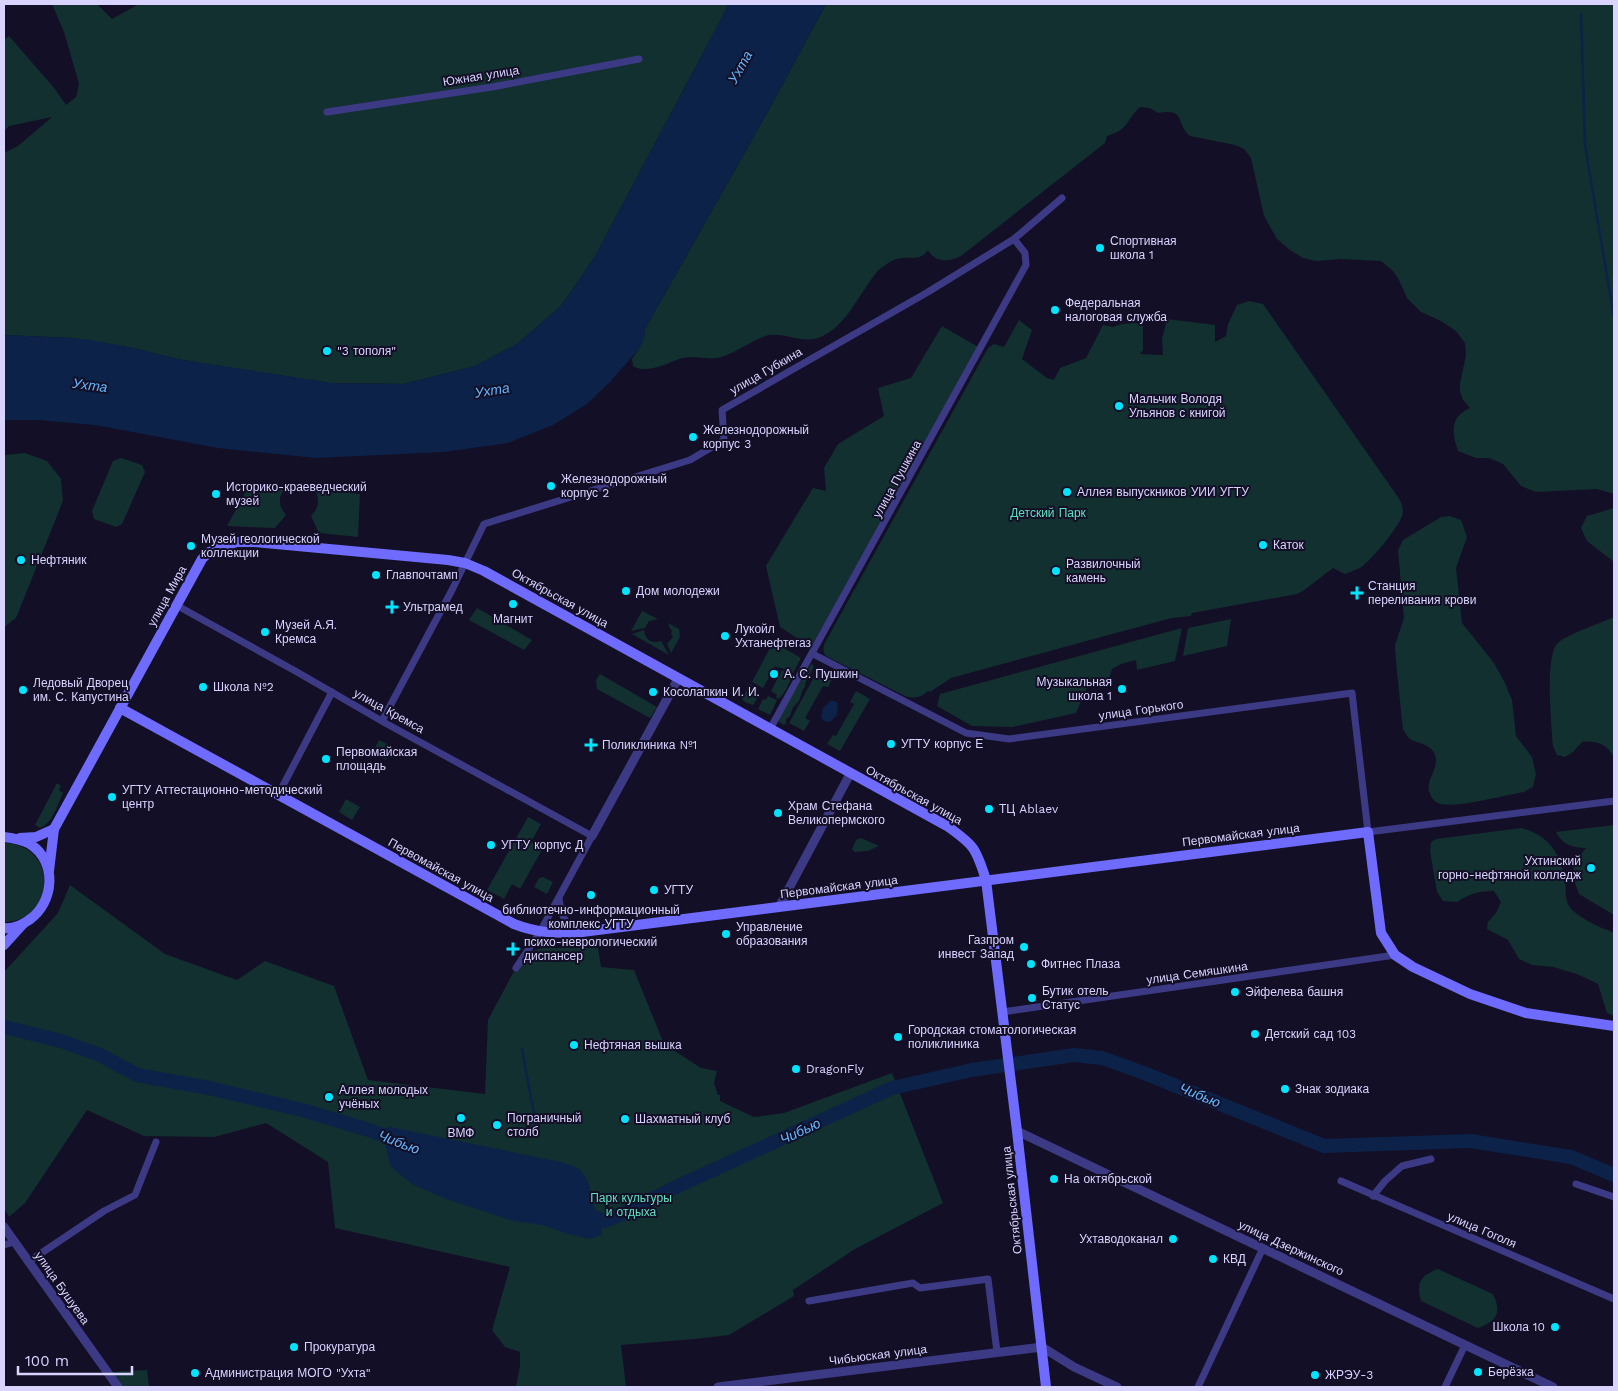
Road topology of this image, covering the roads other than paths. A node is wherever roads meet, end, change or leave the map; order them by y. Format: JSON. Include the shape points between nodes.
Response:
{"nodes":[{"id":1,"x":639,"y":59,"type":"dead end"},
{"id":2,"x":326,"y":112,"type":"dead end"},
{"id":3,"x":1062,"y":198,"type":"dead end"},
{"id":4,"x":1014,"y":239,"type":"junction"},
{"id":5,"x":465,"y":563,"type":"junction"},
{"id":6,"x":176,"y":605,"type":"junction"},
{"id":7,"x":812,"y":654,"type":"junction"},
{"id":8,"x":678,"y":679,"type":"junction"},
{"id":9,"x":332,"y":692,"type":"junction"},
{"id":10,"x":120,"y":708,"type":"junction"},
{"id":11,"x":382,"y":721,"type":"junction"},
{"id":12,"x":770,"y":729,"type":"junction"},
{"id":13,"x":850,"y":774,"type":"junction"},
{"id":14,"x":278,"y":795,"type":"junction"},
{"id":15,"x":1614,"y":801,"type":"edge"},
{"id":16,"x":54,"y":829,"type":"junction"},
{"id":17,"x":4,"y":832,"type":"edge"},
{"id":18,"x":1368,"y":832,"type":"junction"},
{"id":19,"x":592,"y":836,"type":"junction"},
{"id":20,"x":4,"y":837,"type":"edge"},
{"id":21,"x":17,"y":838,"type":"junction"},
{"id":22,"x":49,"y":871,"type":"junction"},
{"id":23,"x":986,"y":880,"type":"junction"},
{"id":24,"x":559,"y":899,"type":"junction"},
{"id":25,"x":779,"y":907,"type":"junction"},
{"id":26,"x":23,"y":924,"type":"junction"},
{"id":27,"x":4,"y":928,"type":"edge"},
{"id":28,"x":540,"y":932,"type":"junction"},
{"id":29,"x":582,"y":932,"type":"junction"},
{"id":30,"x":4,"y":946,"type":"edge"},
{"id":31,"x":1395,"y":955,"type":"junction"},
{"id":32,"x":516,"y":968,"type":"dead end"},
{"id":33,"x":1002,"y":1012,"type":"junction"},
{"id":34,"x":1614,"y":1026,"type":"edge"},
{"id":35,"x":1017,"y":1131,"type":"junction"},
{"id":36,"x":156,"y":1142,"type":"dead end"},
{"id":37,"x":1432,"y":1159,"type":"dead end"},
{"id":38,"x":1341,"y":1181,"type":"dead end"},
{"id":39,"x":1576,"y":1184,"type":"dead end"},
{"id":40,"x":1373,"y":1196,"type":"junction"},
{"id":41,"x":1614,"y":1197,"type":"edge"},
{"id":42,"x":4,"y":1227,"type":"edge"},
{"id":43,"x":14,"y":1242,"type":"junction"},
{"id":44,"x":4,"y":1244,"type":"edge"},
{"id":45,"x":1262,"y":1248,"type":"junction"},
{"id":46,"x":28,"y":1262,"type":"junction"},
{"id":47,"x":1614,"y":1298,"type":"edge"},
{"id":48,"x":810,"y":1301,"type":"dead end"},
{"id":49,"x":1465,"y":1345,"type":"junction"},
{"id":50,"x":1042,"y":1347,"type":"junction"},
{"id":51,"x":997,"y":1352,"type":"junction"},
{"id":52,"x":118,"y":1387,"type":"edge"},
{"id":53,"x":718,"y":1387,"type":"edge"},
{"id":54,"x":1046,"y":1387,"type":"edge"},
{"id":55,"x":1117,"y":1387,"type":"edge"},
{"id":56,"x":1198,"y":1387,"type":"edge"},
{"id":57,"x":1445,"y":1387,"type":"edge"},
{"id":58,"x":1553,"y":1387,"type":"edge"}],
"edges":[{"from":1,"to":2,"type":"street","name":"Южная улица","via":[[492,87]]},
{"from":3,"to":4,"type":"street","name":"улица Губкина"},
{"from":4,"to":5,"type":"street","name":"улица Губкина","via":[[722,410],[724,440],[690,460],[484,524]]},
{"from":4,"to":7,"type":"street","name":"улица Пушкина","via":[[1025,253],[1026,265]]},
{"from":5,"to":6,"type":"main road","name":"улица Мира","via":[[237,542],[209,552],[202,559]]},
{"from":5,"to":8,"type":"main road","name":"Октябрьская улица"},
{"from":5,"to":11,"type":"street"},
{"from":6,"to":9,"type":"street","name":"улица Кремса"},
{"from":6,"to":10,"type":"main road","name":"улица Мира"},
{"from":7,"to":12,"type":"street","name":"улица Пушкина"},
{"from":7,"to":18,"type":"street","name":"улица Горького","via":[[966,733],[1009,739],[1352,693]]},
{"from":8,"to":12,"type":"main road","name":"Октябрьская улица"},
{"from":8,"to":19,"type":"street"},
{"from":9,"to":11,"type":"street","name":"улица Кремса"},
{"from":9,"to":14,"type":"street"},
{"from":10,"to":14,"type":"main road","name":"Первомайская улица"},
{"from":10,"to":16,"type":"main road","name":"улица Мира"},
{"from":11,"to":19,"type":"street","name":"улица Кремса"},
{"from":12,"to":13,"type":"main road","name":"Октябрьская улица"},
{"from":13,"to":23,"type":"main road","name":"Октябрьская улица","via":[[947,826],[968,841],[978,854]]},
{"from":13,"to":25,"type":"street"},
{"from":14,"to":28,"type":"main road","name":"Первомайская улица","via":[[514,924]]},
{"from":15,"to":18,"type":"street","name":"Первомайская улица"},
{"from":16,"to":21,"type":"main road","via":[[36,837]]},
{"from":16,"to":22,"type":"main road","name":"улица Мира"},
{"from":17,"to":21,"type":"main road"},
{"from":18,"to":23,"type":"main road","name":"Первомайская улица"},
{"from":18,"to":31,"type":"main road","via":[[1381,933]]},
{"from":19,"to":24,"type":"street"},
{"from":20,"to":21,"type":"main road"},
{"from":21,"to":22,"type":"main road","via":[[31,845]]},
{"from":22,"to":26,"type":"main road","name":"улица Мира","via":[[50,887],[46,902]]},
{"from":23,"to":25,"type":"main road","name":"Первомайская улица"},
{"from":23,"to":33,"type":"main road","name":"Октябрьская улица"},
{"from":24,"to":28,"type":"street"},
{"from":24,"to":29,"type":"street","via":[[562,917]]},
{"from":25,"to":29,"type":"main road","name":"Первомайская улица"},
{"from":26,"to":27,"type":"main road"},
{"from":26,"to":30,"type":"main road","name":"улица Мира"},
{"from":28,"to":29,"type":"main road","name":"Первомайская улица"},
{"from":28,"to":32,"type":"street"},
{"from":31,"to":33,"type":"street","name":"улица Семяшкина"},
{"from":31,"to":34,"type":"main road","via":[[1470,994],[1526,1013]]},
{"from":33,"to":35,"type":"main road","name":"Октябрьская улица"},
{"from":35,"to":45,"type":"street","name":"улица Дзержинского"},
{"from":35,"to":50,"type":"main road","name":"Октябрьская улица"},
{"from":36,"to":46,"type":"street","via":[[134,1195],[104,1210]]},
{"from":37,"to":40,"type":"street","via":[[1402,1166]]},
{"from":38,"to":40,"type":"street","name":"улица Гоголя"},
{"from":39,"to":41,"type":"street"},
{"from":40,"to":47,"type":"street","name":"улица Гоголя"},
{"from":42,"to":43,"type":"street","name":"улица Бушуева"},
{"from":43,"to":44,"type":"street"},
{"from":43,"to":46,"type":"street","name":"улица Бушуева"},
{"from":45,"to":49,"type":"street","name":"улица Дзержинского"},
{"from":45,"to":56,"type":"street"},
{"from":46,"to":52,"type":"street","name":"улица Бушуева"},
{"from":48,"to":51,"type":"street","via":[[913,1283],[920,1288],[988,1279]]},
{"from":49,"to":57,"type":"street"},
{"from":49,"to":58,"type":"street","name":"улица Дзержинского"},
{"from":50,"to":51,"type":"street","name":"Чибьюская улица"},
{"from":50,"to":54,"type":"main road","name":"Октябрьская улица"},
{"from":50,"to":55,"type":"street","via":[[1074,1367]]},
{"from":51,"to":53,"type":"street","name":"Чибьюская улица"}]}
